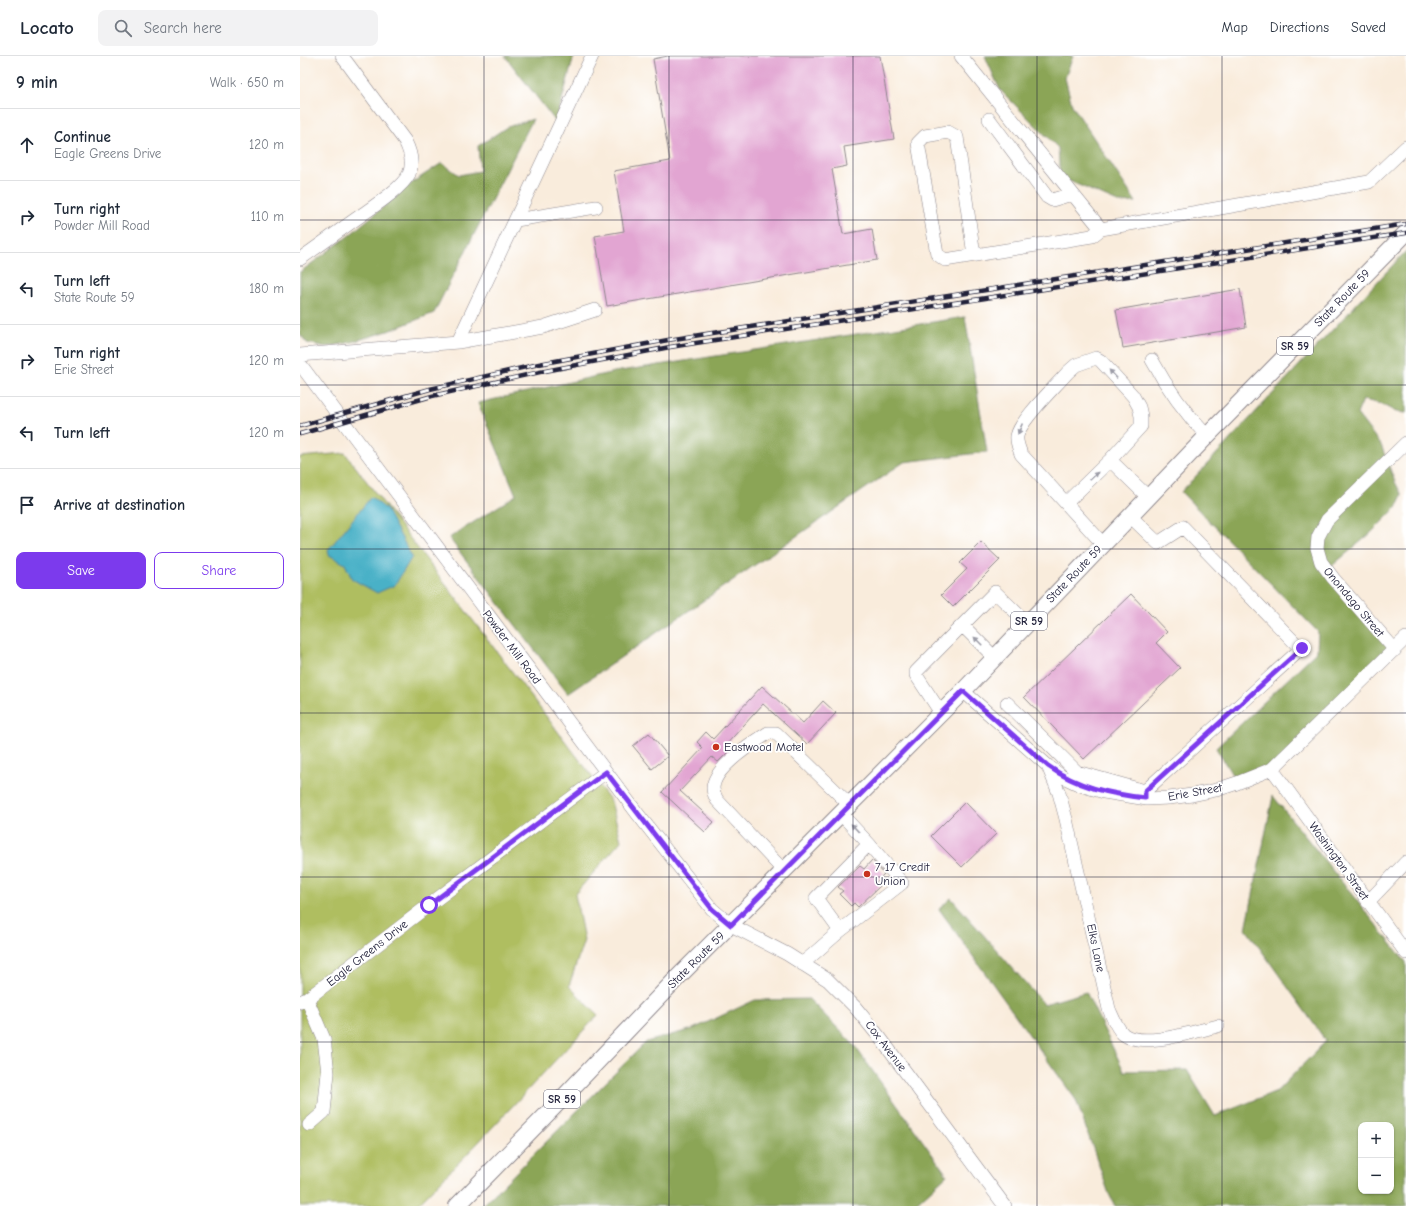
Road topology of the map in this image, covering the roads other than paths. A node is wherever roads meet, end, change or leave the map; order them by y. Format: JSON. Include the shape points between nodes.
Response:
{"nodes":[{"id":1,"x":342,"y":56,"type":"edge"},
{"id":2,"x":592,"y":56,"type":"edge"},
{"id":3,"x":961,"y":56,"type":"edge"},
{"id":4,"x":989,"y":119,"type":"dead end"},
{"id":5,"x":1406,"y":147,"type":"edge"},
{"id":6,"x":1072,"y":194,"type":"junction"},
{"id":7,"x":596,"y":207,"type":"dead end"},
{"id":8,"x":516,"y":220,"type":"junction"},
{"id":9,"x":1101,"y":229,"type":"junction"},
{"id":10,"x":1406,"y":232,"type":"edge"},
{"id":11,"x":974,"y":255,"type":"junction"},
{"id":12,"x":300,"y":259,"type":"edge"},
{"id":13,"x":595,"y":310,"type":"dead end"},
{"id":14,"x":458,"y":342,"type":"junction"},
{"id":15,"x":300,"y":355,"type":"edge"},
{"id":16,"x":1152,"y":360,"type":"dead end"},
{"id":17,"x":300,"y":364,"type":"edge"},
{"id":18,"x":1207,"y":436,"type":"junction"},
{"id":19,"x":1406,"y":443,"type":"edge"},
{"id":20,"x":1110,"y":460,"type":"junction"},
{"id":21,"x":1148,"y":497,"type":"junction"},
{"id":22,"x":1066,"y":503,"type":"junction"},
{"id":23,"x":1130,"y":516,"type":"junction"},
{"id":24,"x":1103,"y":544,"type":"junction"},
{"id":25,"x":1027,"y":623,"type":"junction"},
{"id":26,"x":962,"y":625,"type":"junction"},
{"id":27,"x":1406,"y":638,"type":"edge"},
{"id":28,"x":1395,"y":650,"type":"junction"},
{"id":29,"x":994,"y":657,"type":"junction"},
{"id":30,"x":963,"y":691,"type":"junction"},
{"id":31,"x":1007,"y":702,"type":"dead end"},
{"id":32,"x":941,"y":713,"type":"junction"},
{"id":33,"x":1048,"y":766,"type":"junction"},
{"id":34,"x":1272,"y":769,"type":"junction"},
{"id":35,"x":606,"y":772,"type":"junction"},
{"id":36,"x":1145,"y":795,"type":"junction"},
{"id":37,"x":845,"y":809,"type":"junction"},
{"id":38,"x":869,"y":844,"type":"junction"},
{"id":39,"x":1406,"y":862,"type":"edge"},
{"id":40,"x":784,"y":871,"type":"junction"},
{"id":41,"x":1368,"y":902,"type":"junction"},
{"id":42,"x":731,"y":925,"type":"junction"},
{"id":43,"x":840,"y":931,"type":"junction"},
{"id":44,"x":1406,"y":953,"type":"edge"},
{"id":45,"x":802,"y":964,"type":"junction"},
{"id":46,"x":304,"y":1000,"type":"edge"},
{"id":47,"x":1218,"y":1026,"type":"dead end"},
{"id":48,"x":309,"y":1125,"type":"dead end"},
{"id":49,"x":456,"y":1206,"type":"edge"},
{"id":50,"x":1005,"y":1206,"type":"edge"}],
"edges":[{"from":1,"to":12,"type":"street","via":[[405,141],[411,156],[411,169],[401,184],[382,201]]},
{"from":2,"to":8,"type":"street"},
{"from":3,"to":6,"type":"street"},
{"from":4,"to":6,"type":"street","via":[[1047,197],[1052,200]]},
{"from":5,"to":9,"type":"street","via":[[1369,182]]},
{"from":6,"to":9,"type":"street"},
{"from":7,"to":8,"type":"street"},
{"from":8,"to":14,"type":"street"},
{"from":9,"to":11,"type":"street","via":[[1092,236]]},
{"from":10,"to":18,"type":"main road","name":"State Route 59","number":"SR 59"},
{"from":11,"to":11,"type":"street","via":[[945,260],[937,254],[918,143],[925,136],[948,132],[956,137]]},
{"from":13,"to":14,"type":"street","via":[[543,327]]},
{"from":14,"to":15,"type":"street"},
{"from":16,"to":18,"type":"street","via":[[1179,404]]},
{"from":17,"to":35,"type":"street","name":"Powder Mill Road"},
{"from":18,"to":21,"type":"main road","name":"State Route 59","number":"SR 59"},
{"from":19,"to":28,"type":"street","name":"Onondago Street","via":[[1328,520],[1318,537],[1317,548],[1321,562],[1333,578]]},
{"from":20,"to":21,"type":"street"},
{"from":22,"to":20,"type":"street","one_way":true},
{"from":20,"to":22,"type":"street","one_way":true,"via":[[1140,426],[1142,416],[1133,396],[1096,358],[1076,365],[1068,372],[1023,423],[1017,436],[1021,454]]},
{"from":21,"to":23,"type":"main road","name":"State Route 59","number":"SR 59"},
{"from":22,"to":24,"type":"street"},
{"from":23,"to":24,"type":"main road","name":"State Route 59","number":"SR 59"},
{"from":23,"to":36,"type":"street","via":[[1158,543],[1183,527],[1302,648]]},
{"from":24,"to":25,"type":"main road","name":"State Route 59","number":"SR 59"},
{"from":25,"to":26,"type":"street","via":[[995,592]]},
{"from":25,"to":29,"type":"main road","name":"State Route 59","number":"SR 59"},
{"from":29,"to":26,"type":"street","one_way":true},
{"from":26,"to":32,"type":"street","via":[[916,672],[916,676]]},
{"from":27,"to":28,"type":"street","name":"Erie Street"},
{"from":28,"to":34,"type":"street","name":"Erie Street"},
{"from":29,"to":30,"type":"main road","name":"State Route 59","number":"SR 59"},
{"from":30,"to":32,"type":"main road","name":"State Route 59","number":"SR 59"},
{"from":30,"to":33,"type":"street","name":"Erie Street"},
{"from":31,"to":36,"type":"street","via":[[1077,772]]},
{"from":32,"to":37,"type":"main road","name":"State Route 59","number":"SR 59"},
{"from":33,"to":36,"type":"street","name":"Erie Street","via":[[1080,785],[1104,792]]},
{"from":33,"to":47,"type":"street","name":"Elks Lane","via":[[1066,819],[1109,1010],[1118,1027],[1124,1035],[1136,1039],[1166,1039]]},
{"from":34,"to":36,"type":"street","name":"Erie Street","via":[[1216,790],[1169,798]]},
{"from":34,"to":41,"type":"street","name":"Washington Street"},
{"from":35,"to":42,"type":"street","name":"Powder Mill Road","via":[[712,909]]},
{"from":35,"to":46,"type":"street","name":"Eagle Greens Drive"},
{"from":38,"to":37,"type":"street","one_way":true},
{"from":37,"to":40,"type":"main road","name":"State Route 59","number":"SR 59"},
{"from":37,"to":40,"type":"street","via":[[776,733],[768,733],[725,766],[716,778],[714,795]]},
{"from":38,"to":43,"type":"street","via":[[816,898]]},
{"from":38,"to":43,"type":"street","via":[[902,883]]},
{"from":39,"to":41,"type":"street"},
{"from":40,"to":42,"type":"main road","name":"State Route 59","number":"SR 59"},
{"from":41,"to":44,"type":"street","name":"Washington Street"},
{"from":42,"to":45,"type":"street","name":"Cox Avenue"},
{"from":42,"to":49,"type":"main road","name":"State Route 59","number":"SR 59"},
{"from":43,"to":45,"type":"street"},
{"from":45,"to":50,"type":"street","name":"Cox Avenue","via":[[828,980],[882,1039]]},
{"from":46,"to":48,"type":"street","via":[[324,1039],[328,1073],[324,1112]]}]}
